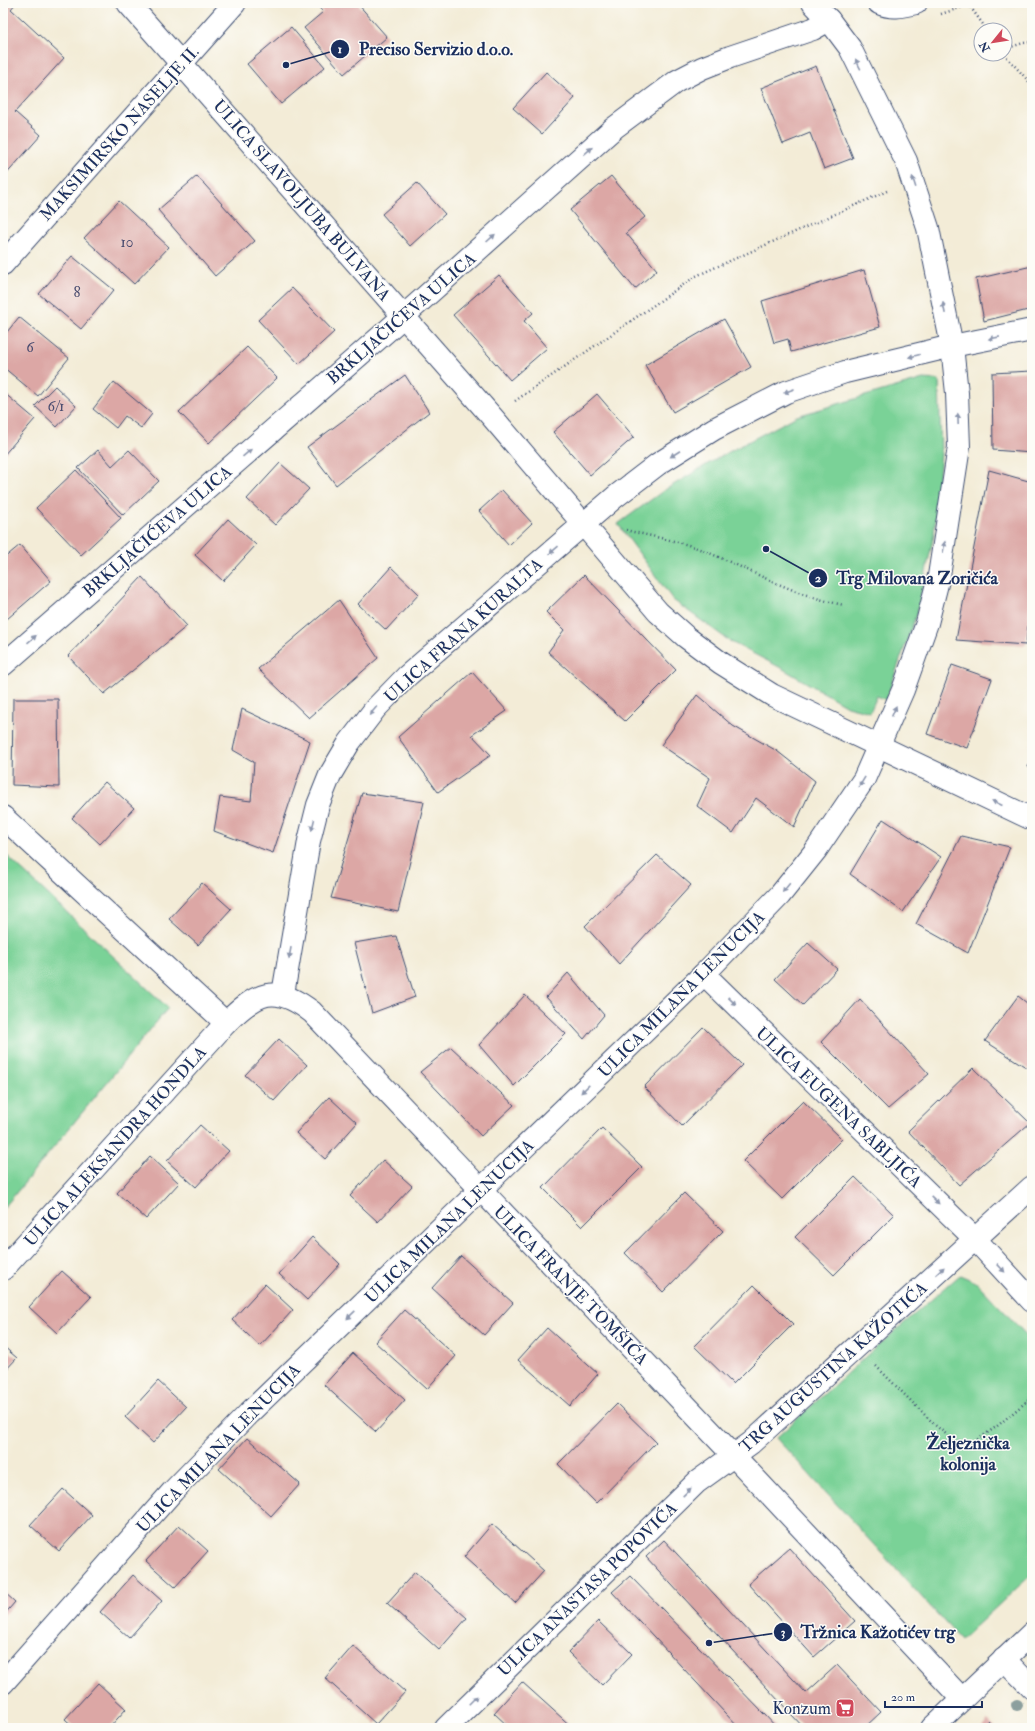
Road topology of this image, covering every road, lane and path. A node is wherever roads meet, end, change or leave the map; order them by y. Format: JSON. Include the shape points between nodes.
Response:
{"nodes":[{"id":1,"x":128,"y":3,"type":"edge"},
{"id":2,"x":235,"y":3,"type":"edge"},
{"id":3,"x":813,"y":3,"type":"edge"},
{"id":4,"x":879,"y":3,"type":"edge"},
{"id":5,"x":916,"y":3,"type":"edge"},
{"id":6,"x":988,"y":3,"type":"edge"},
{"id":7,"x":1022,"y":3,"type":"edge"},
{"id":8,"x":969,"y":5,"type":"dead end"},
{"id":9,"x":1032,"y":6,"type":"edge"},
{"id":10,"x":829,"y":20,"type":"junction"},
{"id":11,"x":1032,"y":42,"type":"edge"},
{"id":12,"x":1013,"y":47,"type":"edge"},
{"id":13,"x":182,"y":62,"type":"junction"},
{"id":14,"x":1011,"y":62,"type":"edge"},
{"id":15,"x":1032,"y":85,"type":"edge"},
{"id":16,"x":914,"y":180,"type":"junction"},
{"id":17,"x":3,"y":264,"type":"edge"},
{"id":18,"x":403,"y":316,"type":"junction"},
{"id":19,"x":1032,"y":330,"type":"edge"},
{"id":20,"x":952,"y":346,"type":"junction"},
{"id":21,"x":513,"y":403,"type":"dead end"},
{"id":22,"x":583,"y":525,"type":"junction"},
{"id":23,"x":619,"y":529,"type":"dead end"},
{"id":24,"x":844,"y":605,"type":"dead end"},
{"id":25,"x":3,"y":665,"type":"edge"},
{"id":26,"x":879,"y":747,"type":"junction"},
{"id":27,"x":3,"y":817,"type":"edge"},
{"id":28,"x":1032,"y":819,"type":"edge"},
{"id":29,"x":704,"y":974,"type":"junction"},
{"id":30,"x":283,"y":994,"type":"junction"},
{"id":31,"x":226,"y":1023,"type":"junction"},
{"id":32,"x":1032,"y":1187,"type":"edge"},
{"id":33,"x":480,"y":1191,"type":"junction"},
{"id":34,"x":975,"y":1239,"type":"junction"},
{"id":35,"x":3,"y":1269,"type":"edge"},
{"id":36,"x":1032,"y":1301,"type":"edge"},
{"id":37,"x":857,"y":1347,"type":"junction"},
{"id":38,"x":1032,"y":1397,"type":"edge"},
{"id":39,"x":734,"y":1456,"type":"junction"},
{"id":40,"x":1032,"y":1633,"type":"edge"},
{"id":41,"x":1004,"y":1659,"type":"junction"},
{"id":42,"x":3,"y":1683,"type":"edge"},
{"id":43,"x":1032,"y":1688,"type":"edge"},
{"id":44,"x":962,"y":1699,"type":"junction"},
{"id":45,"x":446,"y":1728,"type":"edge"},
{"id":46,"x":932,"y":1728,"type":"edge"}],
"edges":[{"from":1,"to":13,"type":"street","name":"ULICA SLAVOLJUBA BULVANA"},
{"from":2,"to":13,"type":"street","name":"MAKSIMIRSKO NASELJE II."},
{"from":3,"to":10,"type":"street","name":"ULICA MILANA LENUCIJA"},
{"from":4,"to":5,"type":"street","via":[[887,7]]},
{"from":6,"to":8,"type":"path"},
{"from":7,"to":9,"type":"path"},
{"from":16,"to":10,"type":"street","name":"ULICA MILANA LENUCIJA","one_way":true,"via":[[850,48]]},
{"from":18,"to":10,"type":"street","name":"BRKLJAČIĆEVA ULICA","one_way":true,"via":[[614,128],[666,88],[702,68],[813,29]]},
{"from":11,"to":12,"type":"path"},
{"from":13,"to":17,"type":"street","name":"MAKSIMIRSKO NASELJE II."},
{"from":13,"to":18,"type":"street","name":"ULICA SLAVOLJUBA BULVANA"},
{"from":14,"to":15,"type":"path"},
{"from":20,"to":16,"type":"street","name":"ULICA MILANA LENUCIJA","one_way":true,"via":[[928,228]]},
{"from":16,"to":21,"type":"path","via":[[696,276]]},
{"from":18,"to":22,"type":"street","name":"ULICA SLAVOLJUBA BULVANA"},
{"from":25,"to":18,"type":"street","name":"BRKLJAČIĆEVA ULICA","one_way":true},
{"from":19,"to":20,"type":"street","name":"ULICA FRANA KURALTA","one_way":true},
{"from":20,"to":22,"type":"street","name":"ULICA FRANA KURALTA","one_way":true,"via":[[845,372],[786,392],[714,429],[658,464]]},
{"from":26,"to":20,"type":"street","name":"ULICA MILANA LENUCIJA","one_way":true,"via":[[927,623],[939,576],[960,447]]},
{"from":22,"to":26,"type":"street","name":"ULICA SLAVOLJUBA BULVANA","via":[[658,612],[686,637],[772,695]]},
{"from":22,"to":30,"type":"street","name":"ULICA FRANA KURALTA","one_way":true,"via":[[407,676],[374,710],[349,743],[330,775],[318,805],[309,841]]},
{"from":23,"to":24,"type":"path","via":[[696,547],[776,584],[823,601]]},
{"from":28,"to":26,"type":"street","name":"ULICA SLAVOLJUBA BULVANA","one_way":true},
{"from":26,"to":29,"type":"street","name":"ULICA MILANA LENUCIJA","one_way":true,"via":[[864,779],[816,850],[780,895]]},
{"from":27,"to":31,"type":"street"},
{"from":29,"to":33,"type":"street","name":"ULICA MILANA LENUCIJA","one_way":true},
{"from":29,"to":34,"type":"street","name":"ULICA EUGENA SABLJIĆA","one_way":true},
{"from":30,"to":31,"type":"street","via":[[269,994],[256,998],[244,1005]]},
{"from":30,"to":33,"type":"street","name":"ULICA FRANJE TOMŠIĆA","via":[[297,1000],[312,1012]]},
{"from":31,"to":35,"type":"street","name":"ULICA ALEKSANDRA HONDLA"},
{"from":32,"to":34,"type":"street","name":"TRG AUGUSTINA KAŽOTIĆA"},
{"from":33,"to":39,"type":"street","name":"ULICA FRANJE TOMŠIĆA"},
{"from":33,"to":42,"type":"street","name":"ULICA MILANA LENUCIJA","one_way":true,"via":[[249,1413],[173,1491]]},
{"from":34,"to":36,"type":"street","one_way":true},
{"from":37,"to":34,"type":"street","name":"TRG AUGUSTINA KAŽOTIĆA","one_way":true},
{"from":37,"to":38,"type":"path","via":[[952,1439],[970,1443],[980,1438]]},
{"from":37,"to":39,"type":"street","name":"TRG AUGUSTINA KAŽOTIĆA"},
{"from":39,"to":44,"type":"street","name":"TRG AUGUSTINA KAŽOTIĆA"},
{"from":45,"to":39,"type":"street","name":"ULICA ANASTASA POPOVIĆA","one_way":true,"via":[[697,1482]]},
{"from":40,"to":41,"type":"street"},
{"from":41,"to":43,"type":"street"},
{"from":41,"to":44,"type":"street"},
{"from":44,"to":46,"type":"street"}]}
